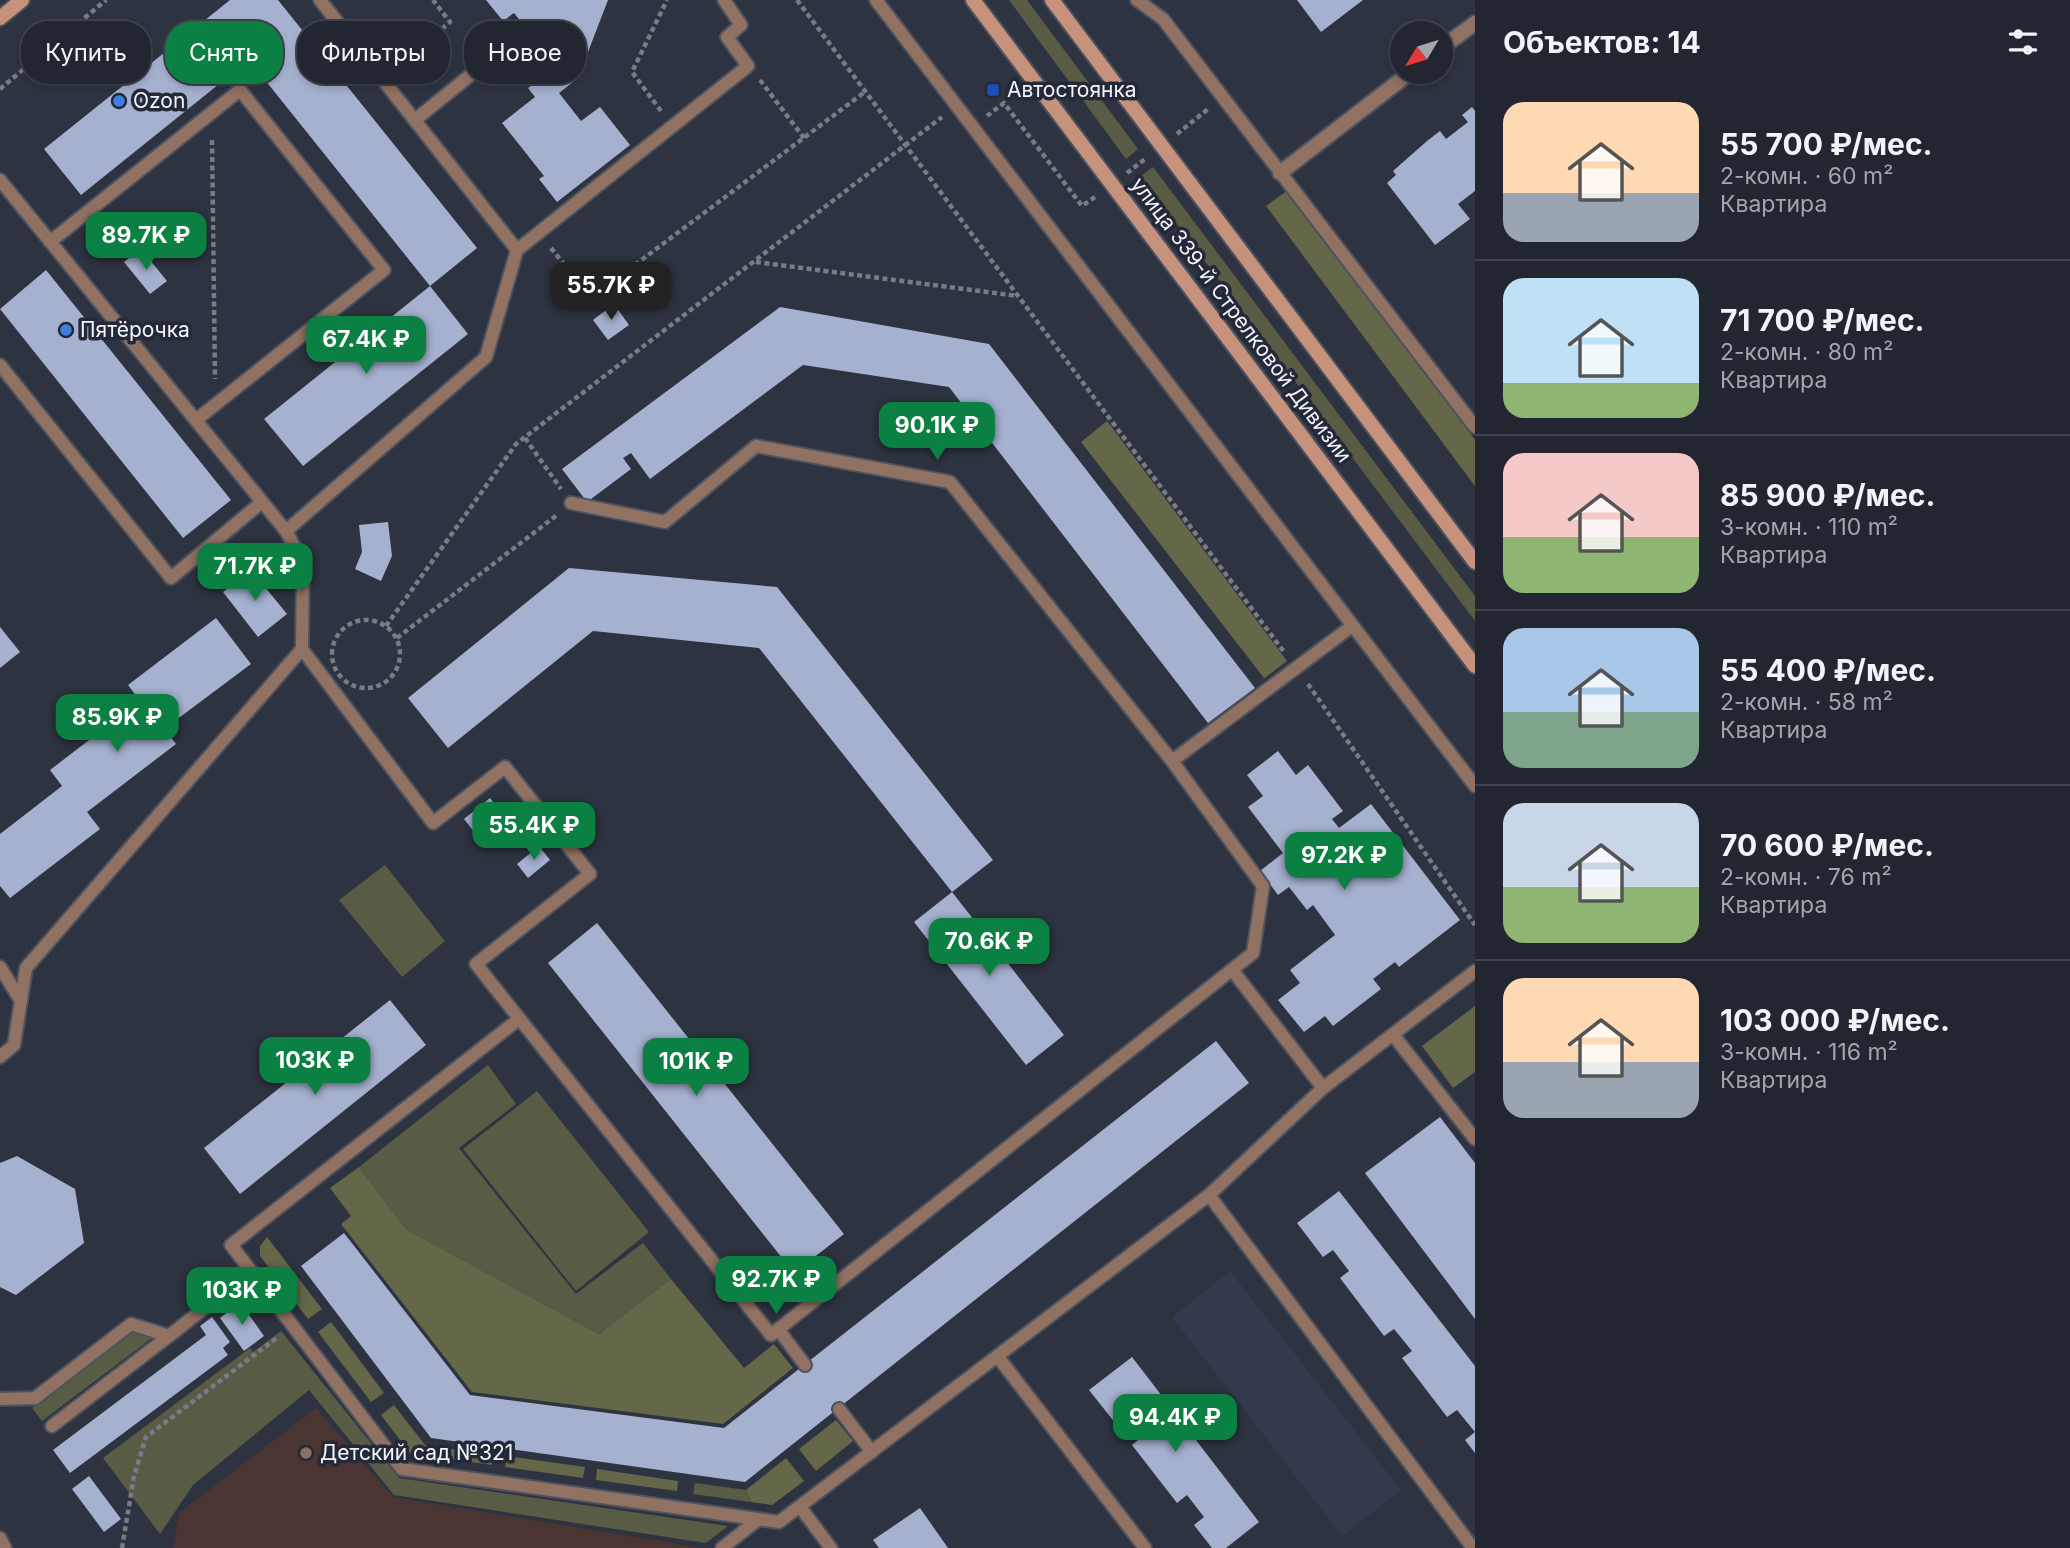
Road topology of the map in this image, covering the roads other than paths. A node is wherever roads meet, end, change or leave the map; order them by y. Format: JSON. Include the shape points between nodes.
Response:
{"nodes":[{"id":1,"x":22,"y":0,"type":"edge"},
{"id":2,"x":320,"y":0,"type":"edge"},
{"id":3,"x":724,"y":0,"type":"edge"},
{"id":4,"x":876,"y":0,"type":"edge"},
{"id":5,"x":973,"y":0,"type":"edge"},
{"id":6,"x":1052,"y":0,"type":"edge"},
{"id":7,"x":1137,"y":0,"type":"edge"},
{"id":8,"x":0,"y":18,"type":"edge"},
{"id":9,"x":1475,"y":23,"type":"edge"},
{"id":10,"x":1453,"y":40,"type":"edge"},
{"id":11,"x":464,"y":80,"type":"edge"},
{"id":12,"x":1395,"y":84,"type":"edge"},
{"id":13,"x":415,"y":120,"type":"junction"},
{"id":14,"x":1280,"y":173,"type":"junction"},
{"id":15,"x":0,"y":180,"type":"edge"},
{"id":16,"x":51,"y":242,"type":"junction"},
{"id":17,"x":517,"y":250,"type":"junction"},
{"id":18,"x":0,"y":365,"type":"edge"},
{"id":19,"x":196,"y":420,"type":"junction"},
{"id":20,"x":1475,"y":427,"type":"edge"},
{"id":21,"x":262,"y":502,"type":"junction"},
{"id":22,"x":572,"y":503,"type":"road end"},
{"id":23,"x":286,"y":531,"type":"junction"},
{"id":24,"x":1475,"y":562,"type":"edge"},
{"id":25,"x":1352,"y":626,"type":"junction"},
{"id":26,"x":302,"y":649,"type":"junction"},
{"id":27,"x":1475,"y":666,"type":"edge"},
{"id":28,"x":1172,"y":761,"type":"junction"},
{"id":29,"x":1475,"y":786,"type":"edge"},
{"id":30,"x":0,"y":967,"type":"edge"},
{"id":31,"x":1233,"y":971,"type":"junction"},
{"id":32,"x":1475,"y":971,"type":"edge"},
{"id":33,"x":21,"y":1001,"type":"junction"},
{"id":34,"x":519,"y":1019,"type":"junction"},
{"id":35,"x":1394,"y":1036,"type":"junction"},
{"id":36,"x":0,"y":1057,"type":"edge"},
{"id":37,"x":1323,"y":1088,"type":"junction"},
{"id":38,"x":1475,"y":1139,"type":"edge"},
{"id":39,"x":1209,"y":1195,"type":"junction"},
{"id":40,"x":251,"y":1271,"type":"junction"},
{"id":41,"x":778,"y":1329,"type":"junction"},
{"id":42,"x":169,"y":1336,"type":"junction"},
{"id":43,"x":998,"y":1357,"type":"junction"},
{"id":44,"x":806,"y":1365,"type":"dead end"},
{"id":45,"x":0,"y":1399,"type":"edge"},
{"id":46,"x":839,"y":1409,"type":"dead end"},
{"id":47,"x":52,"y":1426,"type":"dead end"},
{"id":48,"x":872,"y":1452,"type":"junction"},
{"id":49,"x":800,"y":1507,"type":"junction"},
{"id":50,"x":759,"y":1519,"type":"junction"},
{"id":51,"x":0,"y":1538,"type":"edge"},
{"id":52,"x":5,"y":1548,"type":"edge"},
{"id":53,"x":722,"y":1548,"type":"edge"},
{"id":54,"x":831,"y":1548,"type":"edge"},
{"id":55,"x":1145,"y":1548,"type":"edge"},
{"id":56,"x":1473,"y":1548,"type":"edge"}],
"edges":[{"from":1,"to":8,"type":"main road"},
{"from":2,"to":13,"type":"lane"},
{"from":3,"to":17,"type":"lane","via":[[741,25],[727,37],[748,66]]},
{"from":4,"to":25,"type":"lane"},
{"from":5,"to":27,"type":"main road","name":"улица 339-й Стрелковой Дивизии"},
{"from":6,"to":24,"type":"main road","name":"улица 339-й Стрелковой Дивизии"},
{"from":7,"to":14,"type":"lane","via":[[1163,19]]},
{"from":9,"to":10,"type":"street"},
{"from":11,"to":13,"type":"lane"},
{"from":12,"to":14,"type":"street"},
{"from":13,"to":17,"type":"lane"},
{"from":14,"to":20,"type":"lane"},
{"from":15,"to":16,"type":"lane"},
{"from":16,"to":19,"type":"lane"},
{"from":16,"to":19,"type":"lane","via":[[240,90],[384,270]]},
{"from":17,"to":23,"type":"lane","via":[[486,357]]},
{"from":18,"to":21,"type":"lane","via":[[171,578]]},
{"from":19,"to":21,"type":"lane"},
{"from":21,"to":23,"type":"lane"},
{"from":22,"to":28,"type":"lane","via":[[665,522],[756,446],[950,482]]},
{"from":23,"to":26,"type":"lane","via":[[303,563]]},
{"from":25,"to":28,"type":"lane"},
{"from":25,"to":29,"type":"lane"},
{"from":26,"to":33,"type":"lane","via":[[26,968]]},
{"from":26,"to":34,"type":"lane","via":[[433,823],[505,767],[590,874],[476,964]]},
{"from":28,"to":31,"type":"lane","via":[[1263,886],[1253,953]]},
{"from":30,"to":33,"type":"lane"},
{"from":31,"to":37,"type":"lane"},
{"from":31,"to":41,"type":"lane"},
{"from":32,"to":35,"type":"lane"},
{"from":33,"to":36,"type":"lane","via":[[14,1045]]},
{"from":34,"to":40,"type":"lane","via":[[231,1245]]},
{"from":34,"to":41,"type":"lane","via":[[771,1335]]},
{"from":35,"to":37,"type":"lane"},
{"from":35,"to":38,"type":"lane"},
{"from":37,"to":39,"type":"lane"},
{"from":39,"to":43,"type":"lane"},
{"from":39,"to":56,"type":"lane"},
{"from":40,"to":42,"type":"lane"},
{"from":40,"to":50,"type":"lane","via":[[402,1469]]},
{"from":41,"to":44,"type":"lane"},
{"from":42,"to":45,"type":"lane","via":[[131,1324],[34,1398]]},
{"from":42,"to":47,"type":"lane"},
{"from":43,"to":48,"type":"lane"},
{"from":43,"to":55,"type":"lane"},
{"from":46,"to":48,"type":"lane"},
{"from":48,"to":49,"type":"lane"},
{"from":49,"to":50,"type":"lane","via":[[779,1522]]},
{"from":49,"to":54,"type":"lane"},
{"from":50,"to":53,"type":"lane"},
{"from":51,"to":52,"type":"lane"}]}
